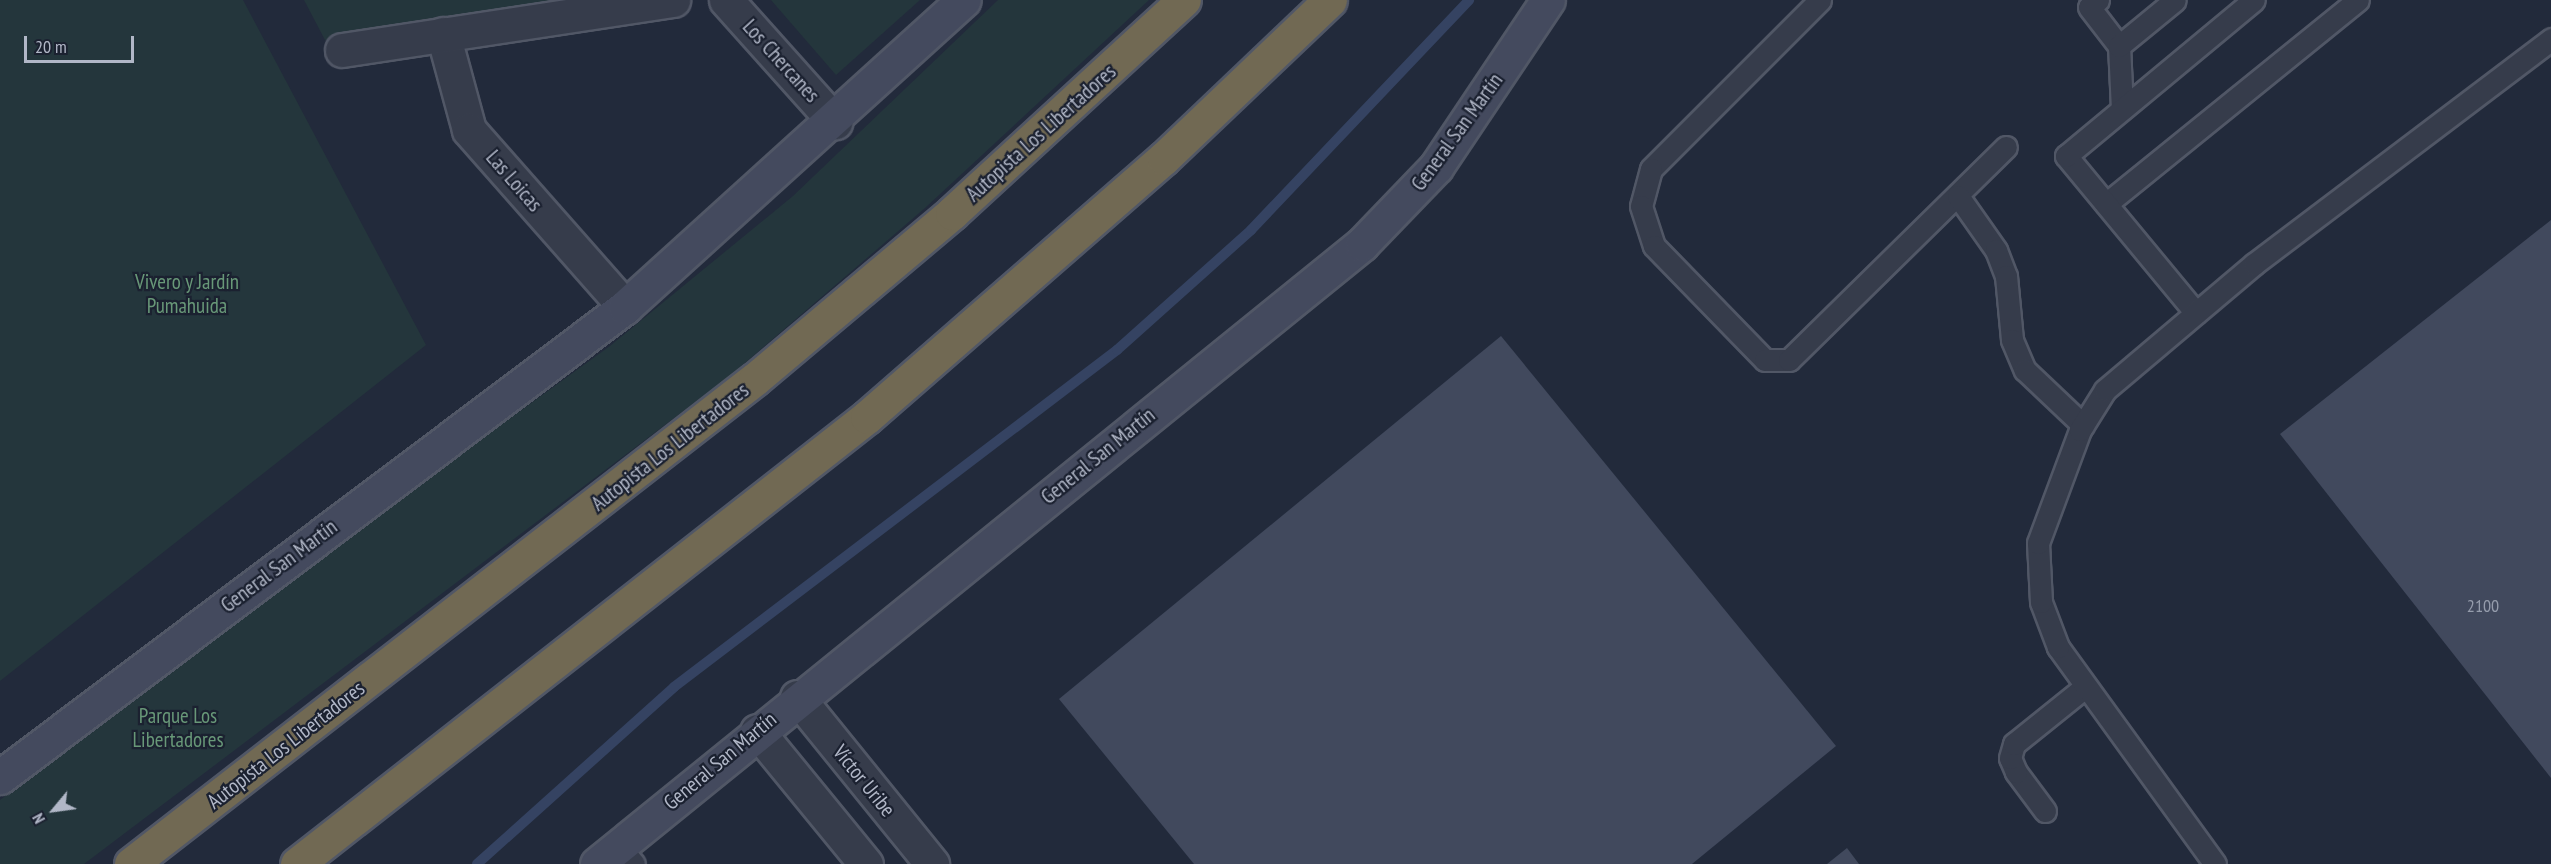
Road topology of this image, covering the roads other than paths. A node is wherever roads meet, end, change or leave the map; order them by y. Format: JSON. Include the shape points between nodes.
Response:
{"nodes":[{"id":1,"x":673,"y":0,"type":"edge"},
{"id":2,"x":726,"y":0,"type":"edge"},
{"id":3,"x":964,"y":0,"type":"edge"},
{"id":4,"x":1184,"y":0,"type":"edge"},
{"id":5,"x":1330,"y":0,"type":"edge"},
{"id":6,"x":1548,"y":0,"type":"edge"},
{"id":7,"x":1820,"y":0,"type":"edge"},
{"id":8,"x":2098,"y":0,"type":"edge"},
{"id":9,"x":2175,"y":0,"type":"edge"},
{"id":10,"x":2254,"y":0,"type":"edge"},
{"id":11,"x":2358,"y":0,"type":"edge"},
{"id":12,"x":443,"y":34,"type":"junction"},
{"id":13,"x":2551,"y":39,"type":"edge"},
{"id":14,"x":2119,"y":46,"type":"junction"},
{"id":15,"x":342,"y":50,"type":"dead end"},
{"id":16,"x":2122,"y":110,"type":"junction"},
{"id":17,"x":835,"y":122,"type":"junction"},
{"id":18,"x":2006,"y":147,"type":"dead end"},
{"id":19,"x":1958,"y":196,"type":"junction"},
{"id":20,"x":2106,"y":204,"type":"junction"},
{"id":21,"x":625,"y":307,"type":"junction"},
{"id":22,"x":2196,"y":313,"type":"junction"},
{"id":23,"x":2083,"y":425,"type":"junction"},
{"id":24,"x":2085,"y":687,"type":"junction"},
{"id":25,"x":797,"y":697,"type":"junction"},
{"id":26,"x":757,"y":731,"type":"junction"},
{"id":27,"x":0,"y":777,"type":"edge"},
{"id":28,"x":2045,"y":811,"type":"dead end"},
{"id":29,"x":617,"y":858,"type":"edge"},
{"id":30,"x":131,"y":864,"type":"edge"},
{"id":31,"x":297,"y":864,"type":"edge"},
{"id":32,"x":866,"y":864,"type":"edge"},
{"id":33,"x":932,"y":864,"type":"edge"},
{"id":34,"x":2215,"y":864,"type":"edge"}],
"edges":[{"from":1,"to":12,"type":"street"},
{"from":2,"to":17,"type":"street","name":"Los Chercanes"},
{"from":3,"to":17,"type":"street","name":"General San Martín"},
{"from":4,"to":30,"type":"highway","name":"Autopista Los Libertadores","via":[[952,213],[755,379]]},
{"from":5,"to":31,"type":"highway","via":[[1164,158],[867,417]]},
{"from":6,"to":25,"type":"street","name":"General San Martín","via":[[1436,167],[1362,244]]},
{"from":7,"to":19,"type":"lane","via":[[1652,169],[1641,206],[1654,246],[1765,360],[1789,360]]},
{"from":8,"to":14,"type":"lane","via":[[2089,7]]},
{"from":9,"to":14,"type":"lane"},
{"from":10,"to":16,"type":"lane"},
{"from":11,"to":20,"type":"lane"},
{"from":12,"to":15,"type":"street"},
{"from":12,"to":21,"type":"street","name":"Las Loicas","via":[[469,130]]},
{"from":13,"to":22,"type":"lane"},
{"from":14,"to":16,"type":"lane"},
{"from":16,"to":20,"type":"lane","via":[[2066,156]]},
{"from":17,"to":21,"type":"street","name":"General San Martín"},
{"from":18,"to":19,"type":"lane"},
{"from":19,"to":23,"type":"lane","via":[[1996,250],[2006,276],[2012,340],[2025,370]]},
{"from":20,"to":22,"type":"lane"},
{"from":21,"to":27,"type":"street","name":"General San Martín"},
{"from":22,"to":23,"type":"lane","via":[[2105,390]]},
{"from":23,"to":24,"type":"lane","via":[[2038,543],[2041,602],[2058,647]]},
{"from":24,"to":28,"type":"lane","via":[[2014,744],[2010,758],[2016,772]]},
{"from":24,"to":34,"type":"lane"},
{"from":25,"to":26,"type":"street","name":"General San Martín"},
{"from":25,"to":33,"type":"street","name":"Víctor Uribe"},
{"from":26,"to":29,"type":"street","name":"General San Martín"},
{"from":26,"to":32,"type":"street"}]}
